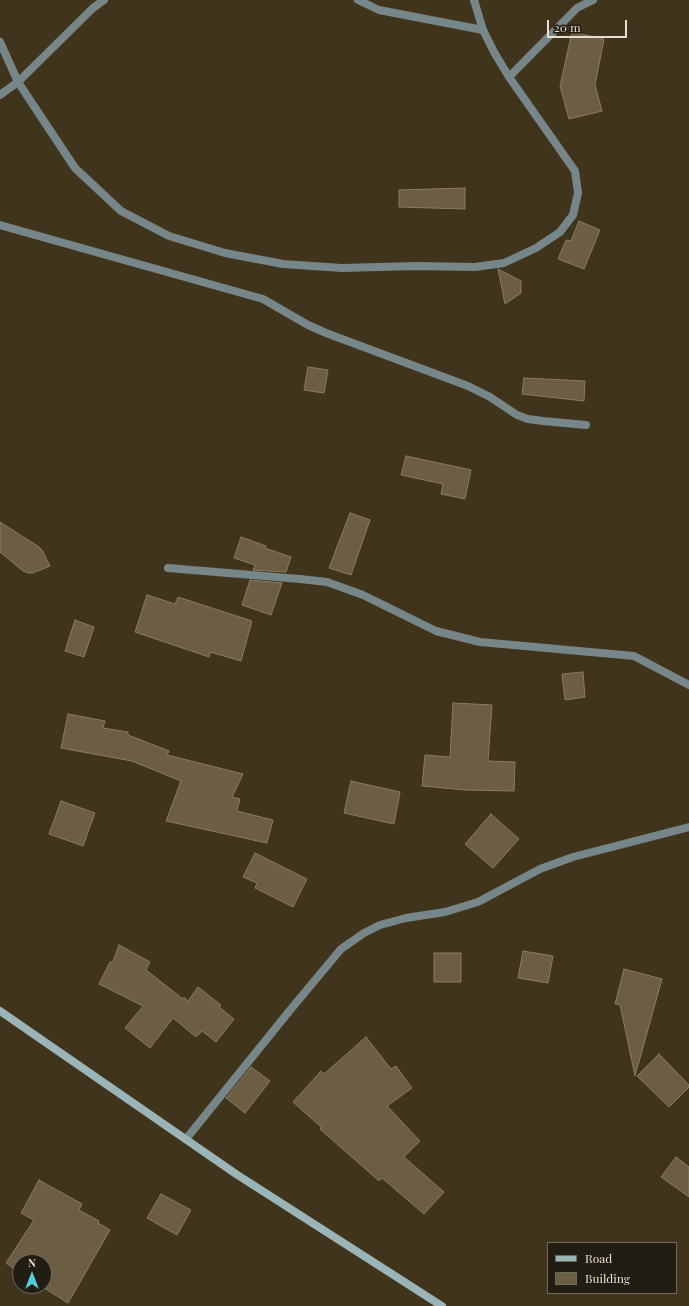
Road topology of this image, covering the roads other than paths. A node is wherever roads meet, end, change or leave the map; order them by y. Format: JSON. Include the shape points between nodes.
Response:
{"nodes":[{"id":1,"x":104,"y":0,"type":"edge"},
{"id":2,"x":358,"y":0,"type":"edge"},
{"id":3,"x":474,"y":0,"type":"edge"},
{"id":4,"x":593,"y":0,"type":"edge"},
{"id":5,"x":483,"y":30,"type":"junction"},
{"id":6,"x":0,"y":42,"type":"edge"},
{"id":7,"x":509,"y":76,"type":"junction"},
{"id":8,"x":18,"y":82,"type":"junction"},
{"id":9,"x":0,"y":95,"type":"edge"},
{"id":10,"x":0,"y":225,"type":"edge"},
{"id":11,"x":586,"y":425,"type":"dead end"},
{"id":12,"x":168,"y":568,"type":"dead end"},
{"id":13,"x":689,"y":685,"type":"edge"},
{"id":14,"x":689,"y":826,"type":"edge"},
{"id":15,"x":0,"y":1011,"type":"edge"},
{"id":16,"x":186,"y":1139,"type":"junction"},
{"id":17,"x":442,"y":1306,"type":"edge"}],
"edges":[{"from":1,"to":8,"type":"street"},
{"from":2,"to":5,"type":"street","via":[[378,10]]},
{"from":3,"to":5,"type":"street"},
{"from":4,"to":7,"type":"street","via":[[577,8]]},
{"from":5,"to":7,"type":"street"},
{"from":6,"to":8,"type":"street"},
{"from":7,"to":8,"type":"street","via":[[575,171],[578,193],[573,215],[560,232],[536,248],[504,263],[475,266],[342,268],[283,264],[225,253],[168,236],[121,211],[74,168]]},
{"from":8,"to":9,"type":"street"},
{"from":10,"to":11,"type":"street","via":[[263,299],[326,333],[468,386],[517,415],[543,421]]},
{"from":12,"to":13,"type":"street","via":[[327,582],[363,595],[436,631],[480,642],[634,656]]},
{"from":14,"to":16,"type":"street","via":[[574,857],[540,869],[478,902],[445,912],[380,925],[364,933],[341,949]]},
{"from":15,"to":16,"type":"street"},
{"from":16,"to":17,"type":"street"}]}
